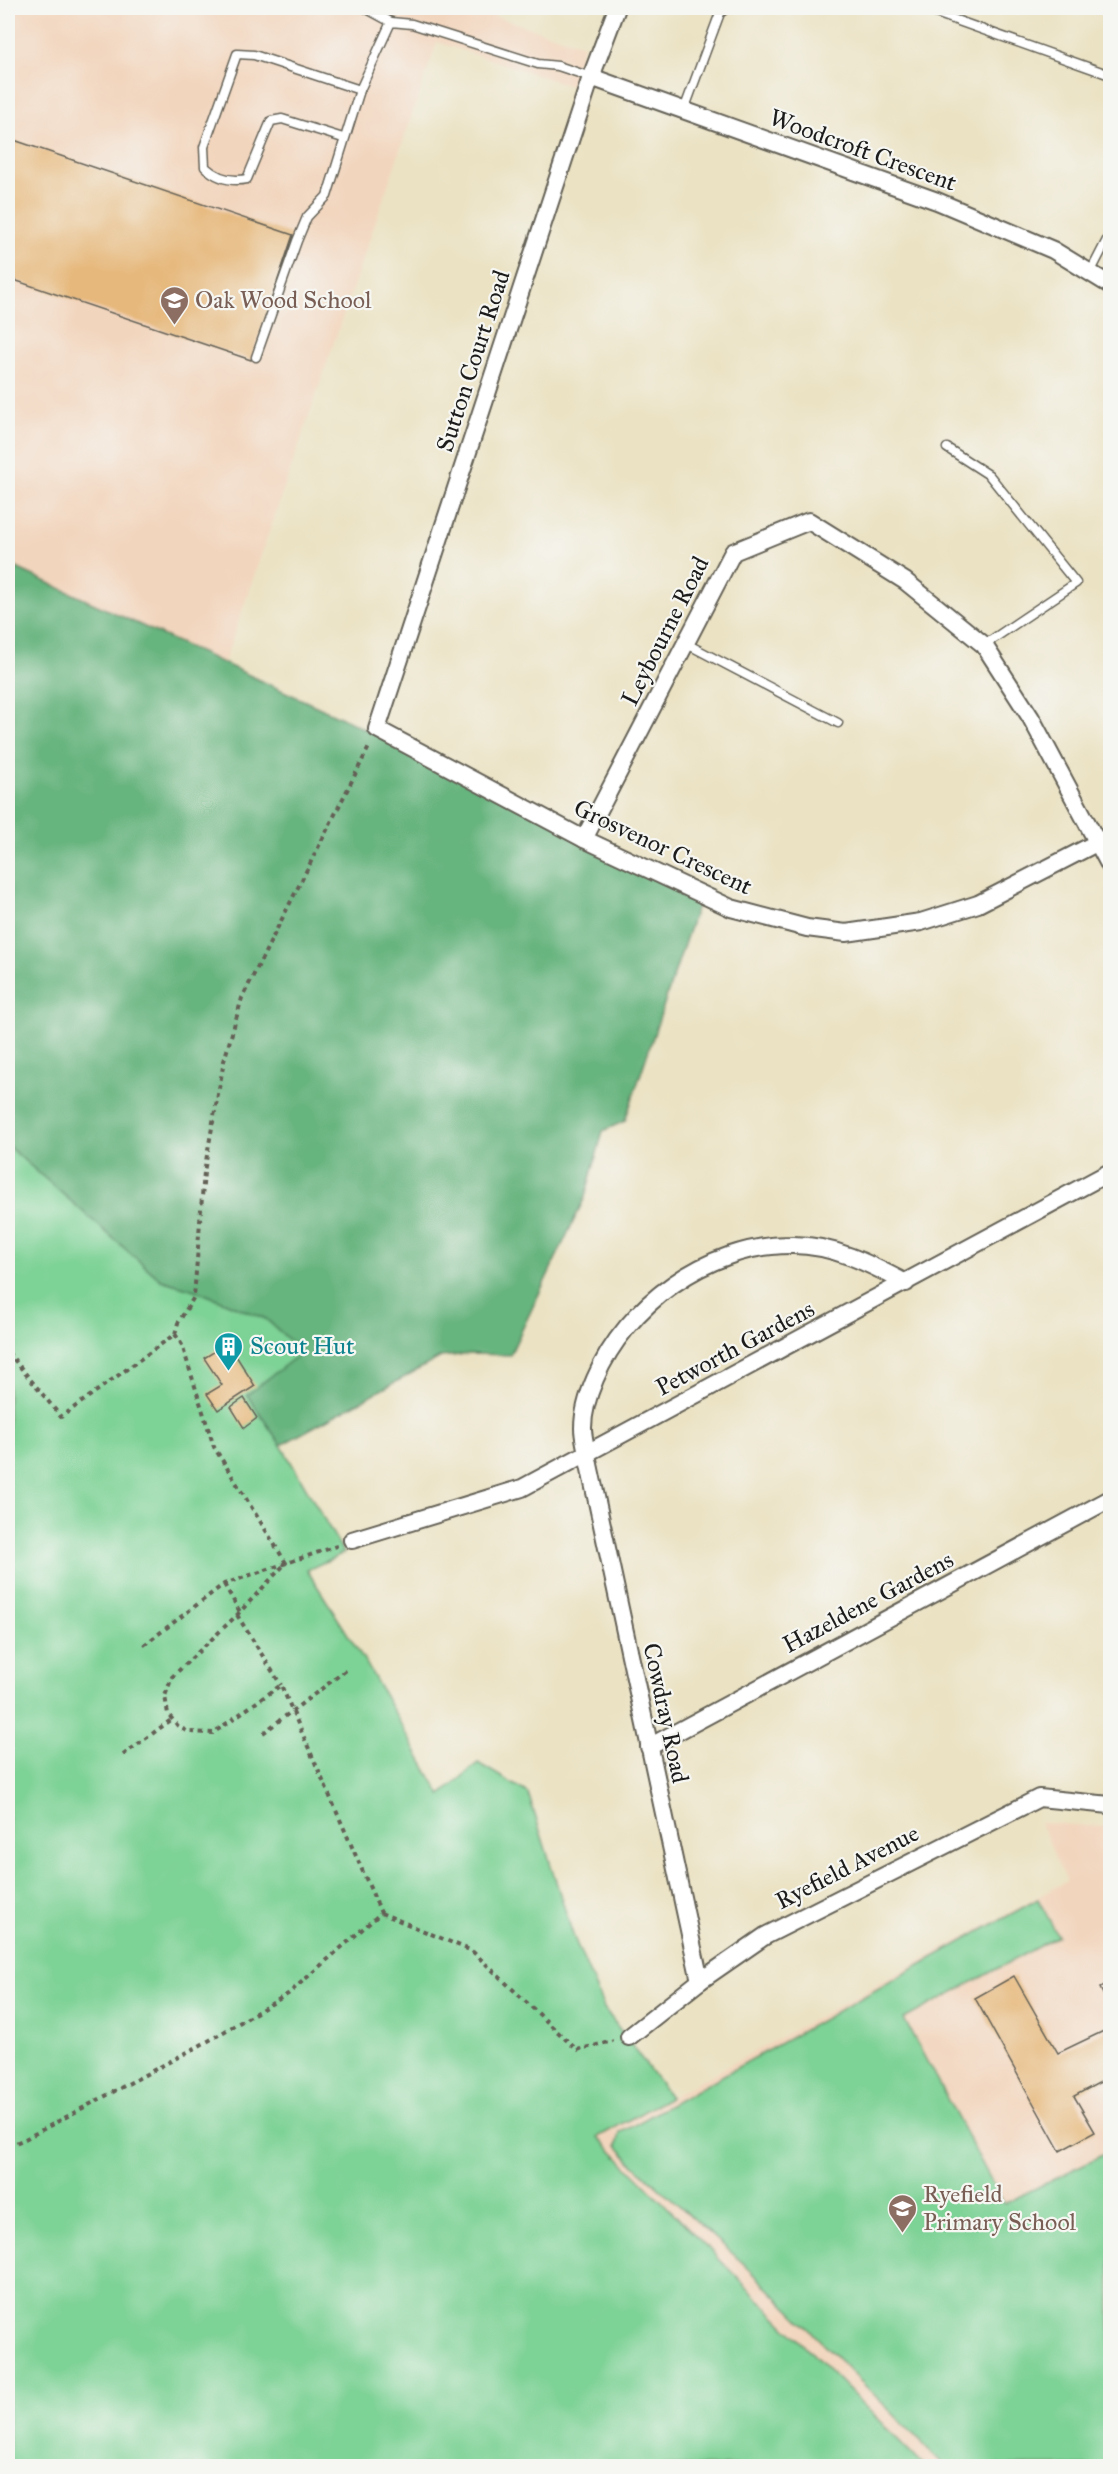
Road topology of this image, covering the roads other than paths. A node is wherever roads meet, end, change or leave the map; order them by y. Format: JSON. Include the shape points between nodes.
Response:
{"nodes":[{"id":1,"x":364,"y":8,"type":"edge"},
{"id":2,"x":617,"y":8,"type":"edge"},
{"id":3,"x":727,"y":8,"type":"edge"},
{"id":4,"x":922,"y":8,"type":"edge"},
{"id":5,"x":391,"y":22,"type":"junction"},
{"id":6,"x":1110,"y":75,"type":"edge"},
{"id":7,"x":591,"y":77,"type":"junction"},
{"id":8,"x":360,"y":90,"type":"junction"},
{"id":9,"x":684,"y":111,"type":"junction"},
{"id":10,"x":343,"y":138,"type":"junction"},
{"id":11,"x":1110,"y":234,"type":"edge"},
{"id":12,"x":1090,"y":273,"type":"junction"},
{"id":13,"x":1110,"y":285,"type":"edge"},
{"id":14,"x":256,"y":357,"type":"dead end"},
{"id":15,"x":947,"y":448,"type":"dead end"},
{"id":16,"x":685,"y":643,"type":"junction"},
{"id":17,"x":984,"y":645,"type":"junction"},
{"id":18,"x":838,"y":723,"type":"dead end"},
{"id":19,"x":377,"y":729,"type":"joint"},
{"id":20,"x":584,"y":839,"type":"junction"},
{"id":21,"x":1104,"y":839,"type":"edge"},
{"id":22,"x":1110,"y":866,"type":"edge"},
{"id":23,"x":1110,"y":1172,"type":"edge"},
{"id":24,"x":906,"y":1283,"type":"junction"},
{"id":25,"x":587,"y":1455,"type":"junction"},
{"id":26,"x":1110,"y":1499,"type":"edge"},
{"id":27,"x":352,"y":1540,"type":"road end"},
{"id":28,"x":649,"y":1748,"type":"junction"},
{"id":29,"x":1110,"y":1805,"type":"edge"},
{"id":30,"x":700,"y":1981,"type":"junction"},
{"id":31,"x":629,"y":2037,"type":"road end"}],
"edges":[{"from":1,"to":5,"type":"lane"},
{"from":2,"to":7,"type":"street","name":"Sutton Court Road"},
{"from":3,"to":9,"type":"lane","via":[[720,13]]},
{"from":4,"to":6,"type":"lane"},
{"from":5,"to":7,"type":"lane","via":[[412,24]]},
{"from":5,"to":8,"type":"lane"},
{"from":7,"to":9,"type":"street","name":"Woodcroft Crescent"},
{"from":7,"to":19,"type":"street","name":"Sutton Court Road"},
{"from":8,"to":10,"type":"lane"},
{"from":8,"to":10,"type":"lane","via":[[254,55],[237,54],[204,147],[205,167],[213,174],[236,181],[248,180],[271,121],[282,119]]},
{"from":9,"to":12,"type":"street","name":"Woodcroft Crescent","via":[[937,201],[1053,250]]},
{"from":10,"to":14,"type":"lane","via":[[327,196],[307,217]]},
{"from":11,"to":12,"type":"lane"},
{"from":12,"to":13,"type":"street","name":"Woodcroft Crescent"},
{"from":15,"to":17,"type":"lane","via":[[989,475],[1076,583]]},
{"from":16,"to":17,"type":"street","name":"Leybourne Road","via":[[733,552],[809,521],[905,581]]},
{"from":16,"to":18,"type":"lane"},
{"from":16,"to":20,"type":"street","name":"Leybourne Road"},
{"from":17,"to":21,"type":"street","name":"Leybourne Road"},
{"from":19,"to":20,"type":"street","name":"Grosvenor Crescent"},
{"from":20,"to":21,"type":"street","name":"Grosvenor Crescent","via":[[731,908],[807,928],[846,933],[921,922],[978,904]]},
{"from":21,"to":22,"type":"street","name":"Leybourne Road"},
{"from":23,"to":24,"type":"street","name":"Petworth Gardens"},
{"from":24,"to":25,"type":"street","name":"Petworth Gardens"},
{"from":24,"to":25,"type":"street","via":[[865,1261],[828,1249],[791,1245],[758,1248],[690,1274],[658,1294],[638,1313],[605,1355],[590,1392],[583,1426]]},
{"from":25,"to":27,"type":"street","name":"Petworth Gardens","via":[[522,1488]]},
{"from":25,"to":28,"type":"street","name":"Cowdray Road"},
{"from":26,"to":28,"type":"street","name":"Hazeldene Gardens"},
{"from":28,"to":30,"type":"street","name":"Cowdray Road"},
{"from":29,"to":30,"type":"street","name":"Ryefield Avenue","via":[[1039,1798],[765,1936]]},
{"from":30,"to":31,"type":"street","name":"Ryefield Avenue"}]}
